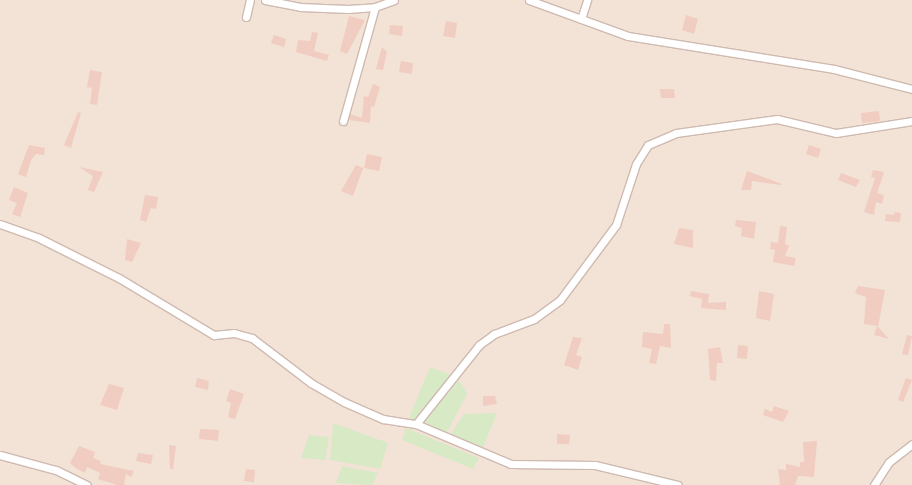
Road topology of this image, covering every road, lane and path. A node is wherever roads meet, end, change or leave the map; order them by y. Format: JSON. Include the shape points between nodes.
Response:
{"nodes":[{"id":1,"x":250,"y":0,"type":"edge"},
{"id":2,"x":264,"y":0,"type":"edge"},
{"id":3,"x":394,"y":0,"type":"edge"},
{"id":4,"x":529,"y":0,"type":"edge"},
{"id":5,"x":587,"y":0,"type":"edge"},
{"id":6,"x":311,"y":3,"type":"edge"},
{"id":7,"x":375,"y":7,"type":"junction"},
{"id":8,"x":246,"y":18,"type":"dead end"},
{"id":9,"x":581,"y":19,"type":"junction"},
{"id":10,"x":912,"y":89,"type":"edge"},
{"id":11,"x":343,"y":121,"type":"dead end"},
{"id":12,"x":912,"y":121,"type":"edge"},
{"id":13,"x":0,"y":224,"type":"edge"},
{"id":14,"x":416,"y":424,"type":"junction"},
{"id":15,"x":912,"y":444,"type":"edge"},
{"id":16,"x":0,"y":455,"type":"edge"},
{"id":17,"x":86,"y":485,"type":"edge"},
{"id":18,"x":678,"y":485,"type":"edge"},
{"id":19,"x":874,"y":485,"type":"edge"}],
"edges":[{"from":1,"to":8,"type":"street"},
{"from":2,"to":6,"type":"street"},
{"from":3,"to":7,"type":"street"},
{"from":4,"to":9,"type":"street"},
{"from":5,"to":9,"type":"street"},
{"from":6,"to":7,"type":"street"},
{"from":7,"to":11,"type":"street"},
{"from":9,"to":10,"type":"street","via":[[660,43],[834,69]]},
{"from":12,"to":14,"type":"street","via":[[836,134],[777,119],[676,133],[648,145],[636,164],[616,225],[560,300],[534,319],[494,334],[479,346]]},
{"from":13,"to":14,"type":"street","via":[[40,238],[119,278],[209,332],[252,338],[344,402],[383,419]]},
{"from":14,"to":18,"type":"street","via":[[511,464],[595,465]]},
{"from":15,"to":19,"type":"street","via":[[889,462]]},
{"from":16,"to":17,"type":"street","via":[[56,470]]}]}
